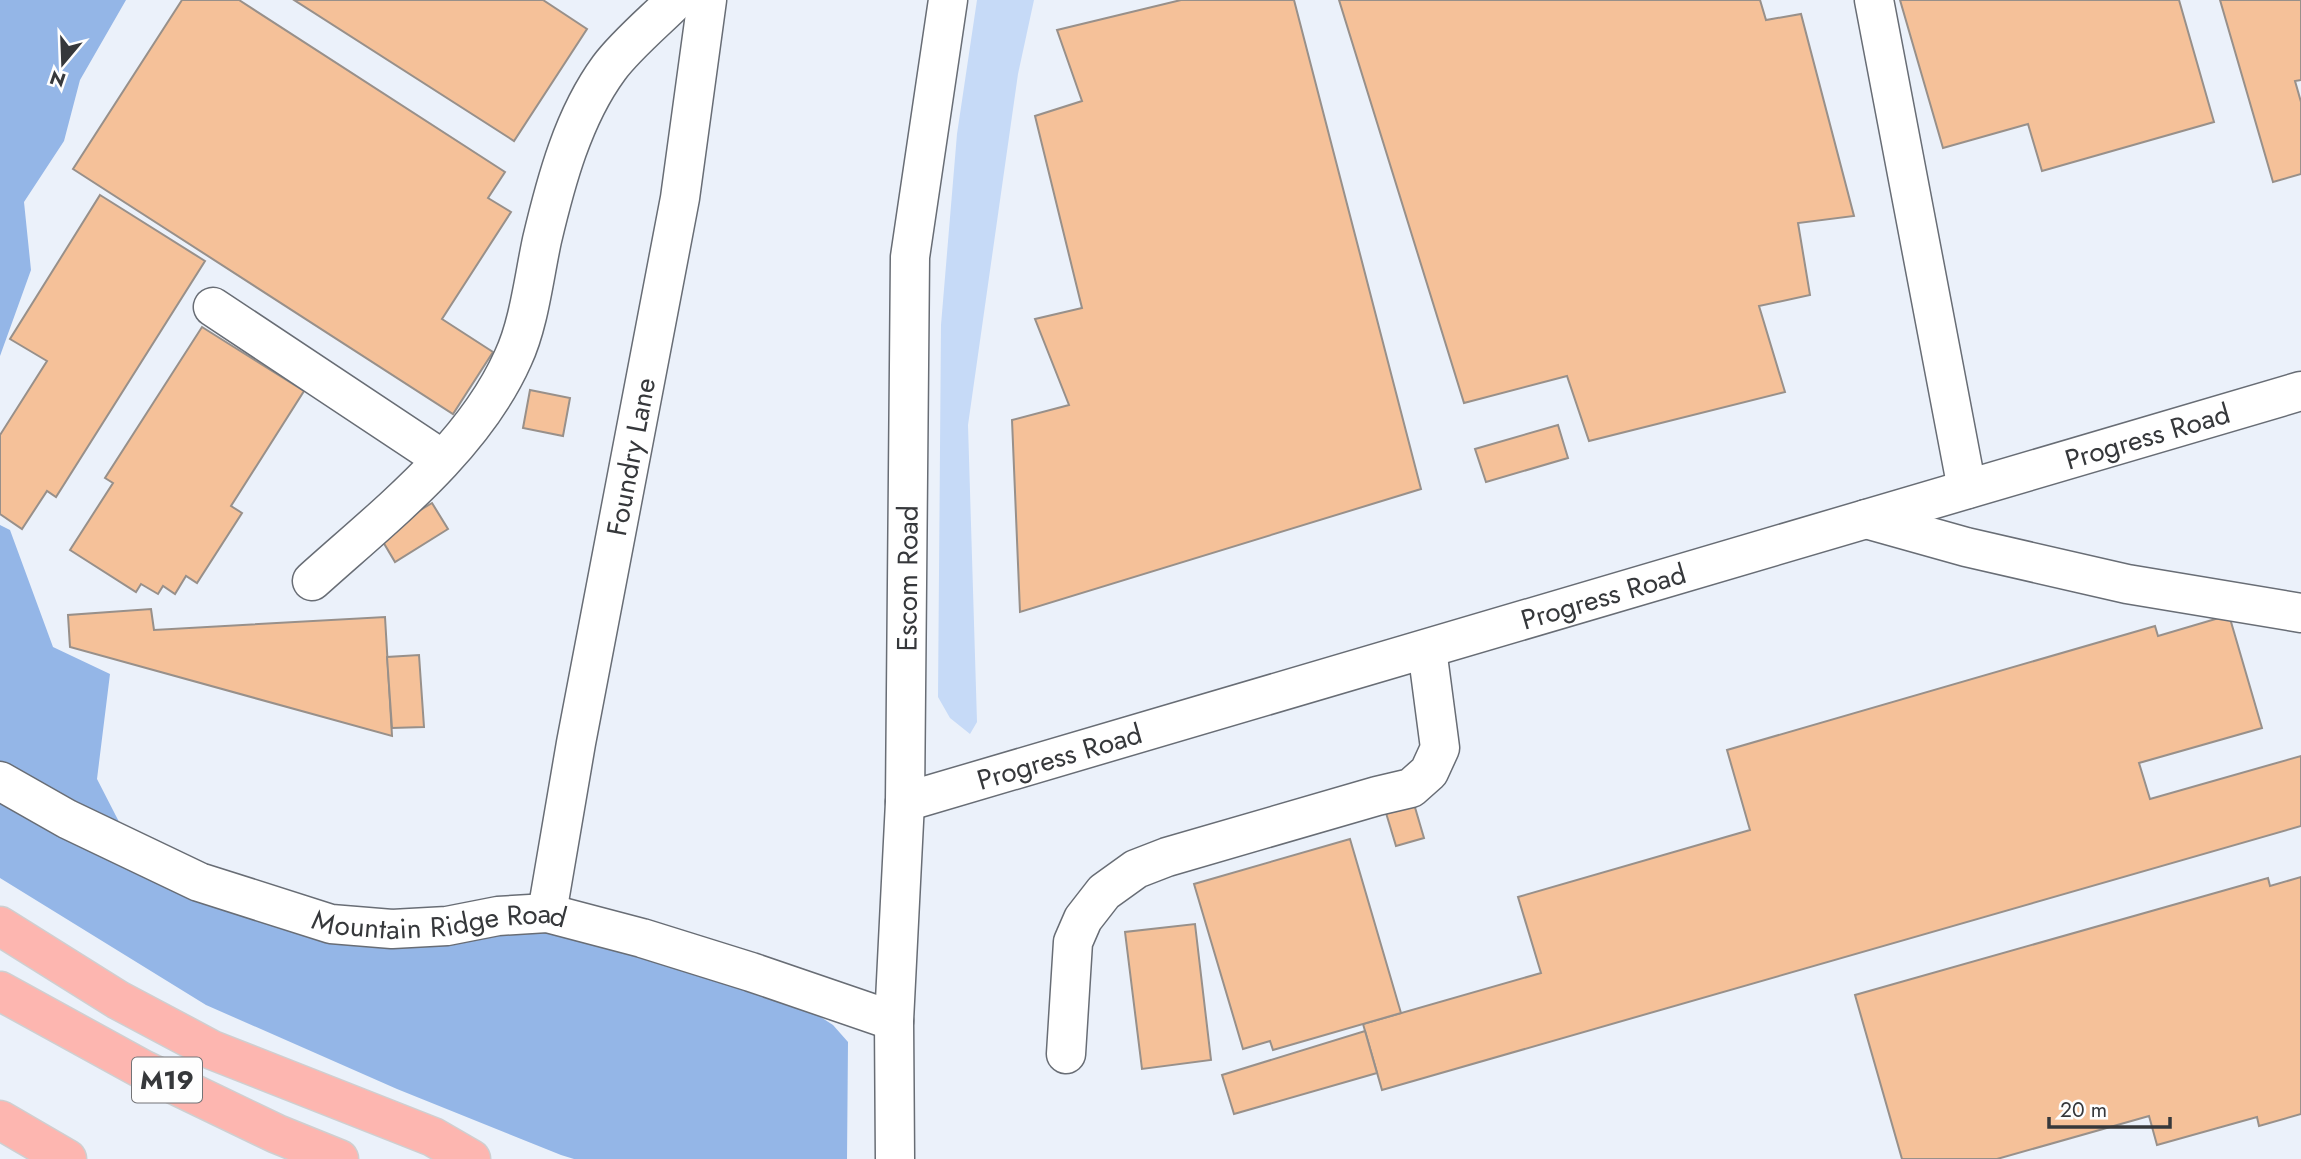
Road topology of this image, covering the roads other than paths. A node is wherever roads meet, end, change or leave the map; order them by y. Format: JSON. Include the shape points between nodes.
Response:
{"nodes":[{"id":1,"x":676,"y":0,"type":"edge"},
{"id":2,"x":706,"y":0,"type":"edge"},
{"id":3,"x":948,"y":0,"type":"edge"},
{"id":4,"x":1874,"y":0,"type":"edge"},
{"id":5,"x":213,"y":307,"type":"dead end"},
{"id":6,"x":2301,"y":391,"type":"edge"},
{"id":7,"x":442,"y":459,"type":"junction"},
{"id":8,"x":1967,"y":489,"type":"junction"},
{"id":9,"x":1865,"y":519,"type":"junction"},
{"id":10,"x":312,"y":580,"type":"dead end"},
{"id":11,"x":2301,"y":613,"type":"edge"},
{"id":12,"x":1427,"y":649,"type":"junction"},
{"id":13,"x":0,"y":781,"type":"edge"},
{"id":14,"x":905,"y":802,"type":"junction"},
{"id":15,"x":547,"y":913,"type":"junction"},
{"id":16,"x":0,"y":926,"type":"edge"},
{"id":17,"x":0,"y":990,"type":"edge"},
{"id":18,"x":894,"y":1021,"type":"junction"},
{"id":19,"x":1066,"y":1054,"type":"dead end"},
{"id":20,"x":0,"y":1120,"type":"edge"},
{"id":21,"x":67,"y":1159,"type":"edge"},
{"id":22,"x":339,"y":1159,"type":"edge"},
{"id":23,"x":471,"y":1159,"type":"edge"},
{"id":24,"x":895,"y":1159,"type":"edge"}],
"edges":[{"from":1,"to":7,"type":"street","via":[[610,67],[587,105],[564,159],[514,356],[500,385]]},
{"from":2,"to":15,"type":"street","name":"Foundry Lane","via":[[680,198]]},
{"from":3,"to":14,"type":"street","name":"Escom Road","via":[[911,257]]},
{"from":4,"to":8,"type":"street"},
{"from":5,"to":7,"type":"street"},
{"from":6,"to":8,"type":"street","name":"Progress Road"},
{"from":7,"to":10,"type":"street"},
{"from":8,"to":9,"type":"street","name":"Progress Road"},
{"from":9,"to":11,"type":"street","via":[[2127,584]]},
{"from":9,"to":12,"type":"street","name":"Progress Road"},
{"from":12,"to":14,"type":"street","name":"Progress Road"},
{"from":12,"to":19,"type":"street","via":[[1440,748],[1429,772],[1411,788],[1167,857],[1136,869],[1104,892],[1083,919],[1073,942]]},
{"from":13,"to":15,"type":"street","name":"Mountain Ridge Road","via":[[68,820],[199,882],[331,924],[392,929]]},
{"from":14,"to":18,"type":"street","name":"Escom Road"},
{"from":15,"to":18,"type":"street","name":"Mountain Ridge Road","via":[[642,938]]},
{"from":16,"to":23,"type":"highway","via":[[118,1000],[212,1050],[433,1137]]},
{"from":17,"to":22,"type":"highway","number":"M19","via":[[142,1069]]},
{"from":18,"to":24,"type":"street","name":"Escom Road"},
{"from":20,"to":21,"type":"highway"}]}
